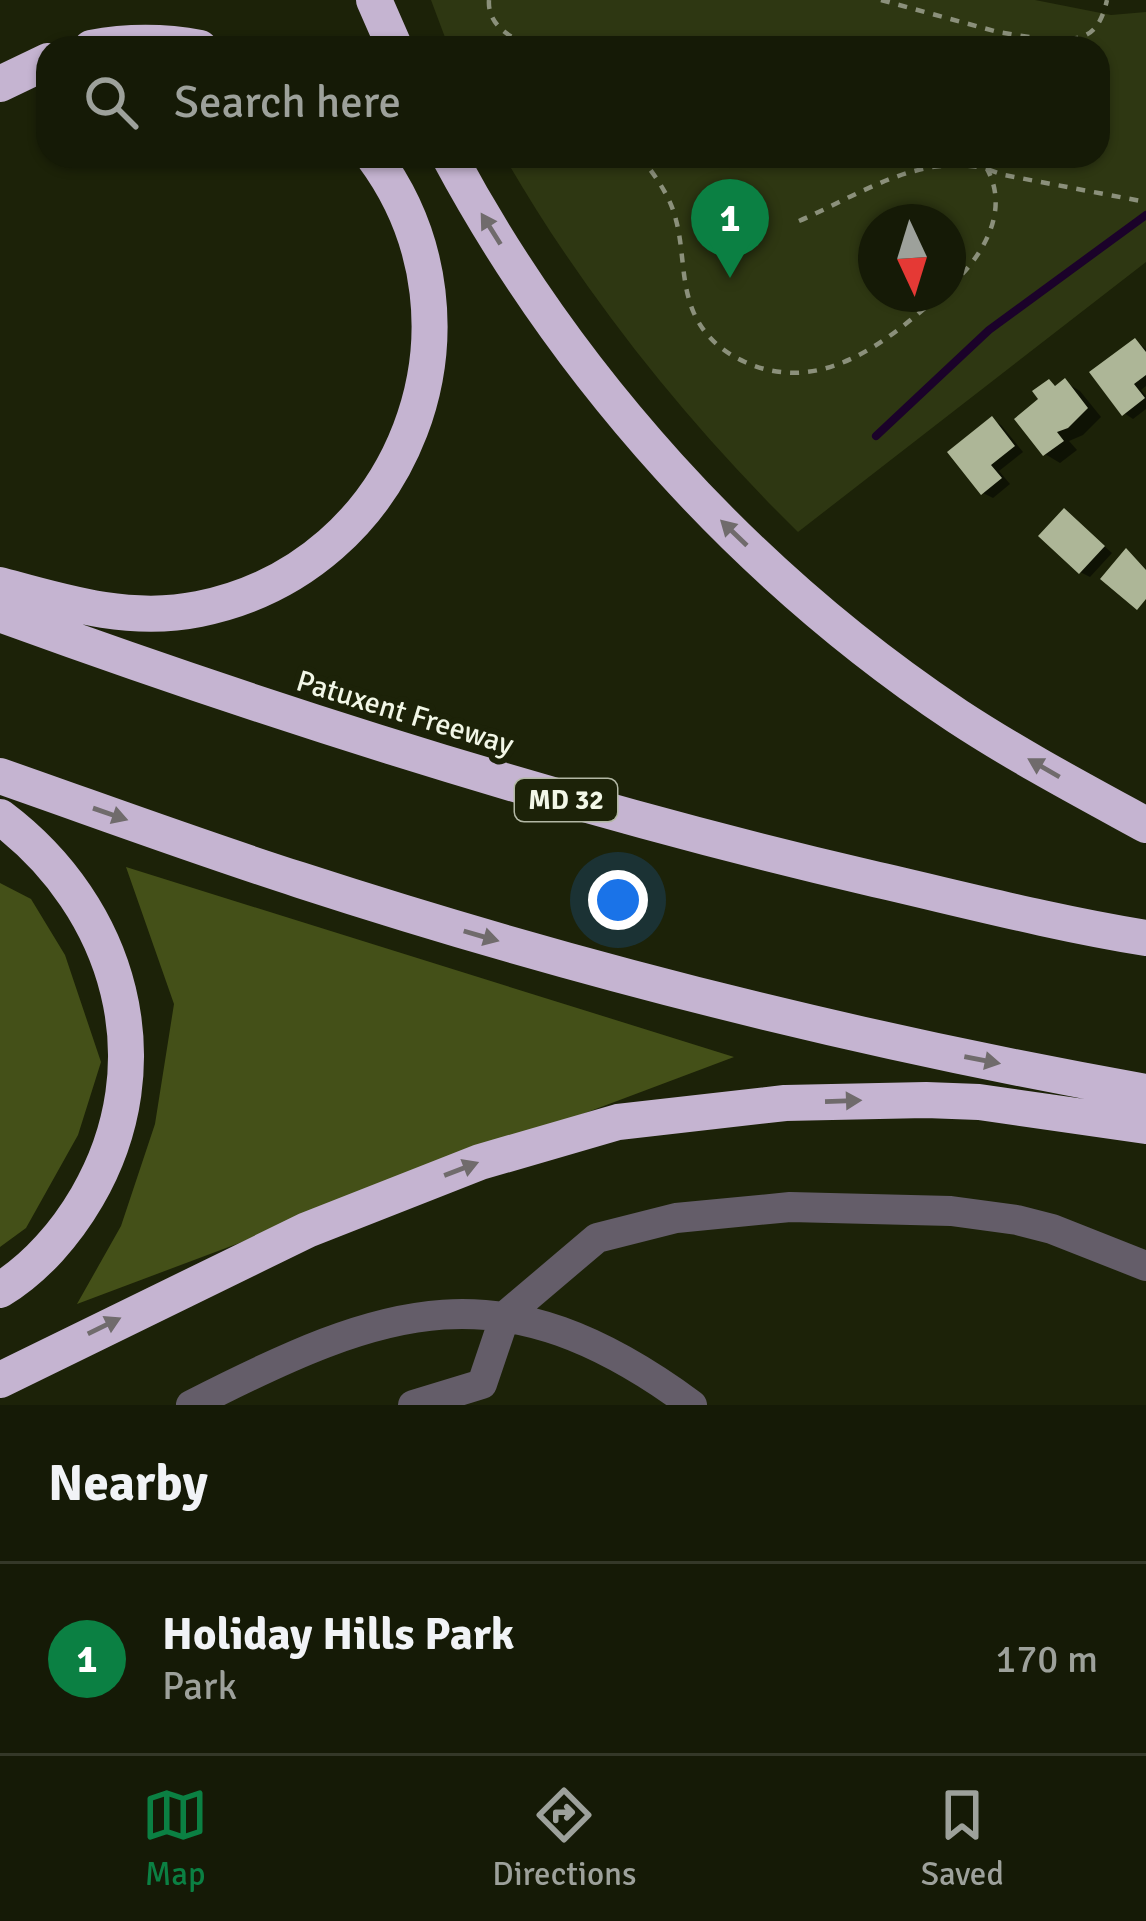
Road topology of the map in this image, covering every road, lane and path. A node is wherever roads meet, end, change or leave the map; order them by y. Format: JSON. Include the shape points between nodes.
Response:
{"nodes":[{"id":1,"x":374,"y":0,"type":"edge"},
{"id":2,"x":489,"y":0,"type":"edge"},
{"id":3,"x":880,"y":0,"type":"edge"},
{"id":4,"x":1107,"y":0,"type":"edge"},
{"id":5,"x":390,"y":36,"type":"edge"},
{"id":6,"x":511,"y":36,"type":"edge"},
{"id":7,"x":1023,"y":36,"type":"edge"},
{"id":8,"x":1087,"y":36,"type":"edge"},
{"id":9,"x":36,"y":66,"type":"edge"},
{"id":10,"x":0,"y":83,"type":"edge"},
{"id":11,"x":380,"y":168,"type":"edge"},
{"id":12,"x":456,"y":168,"type":"edge"},
{"id":13,"x":649,"y":168,"type":"edge"},
{"id":14,"x":919,"y":168,"type":"edge"},
{"id":15,"x":980,"y":168,"type":"edge"},
{"id":16,"x":987,"y":169,"type":"junction"},
{"id":17,"x":1146,"y":202,"type":"edge"},
{"id":18,"x":799,"y":221,"type":"dead end"},
{"id":19,"x":966,"y":268,"type":"edge"},
{"id":20,"x":916,"y":312,"type":"edge"},
{"id":21,"x":0,"y":589,"type":"edge"},
{"id":22,"x":0,"y":614,"type":"edge"},
{"id":23,"x":0,"y":776,"type":"edge"},
{"id":24,"x":0,"y":817,"type":"edge"},
{"id":25,"x":1146,"y":825,"type":"edge"},
{"id":26,"x":1146,"y":914,"type":"edge"},
{"id":27,"x":1146,"y":938,"type":"edge"},
{"id":28,"x":1146,"y":1092,"type":"edge"},
{"id":29,"x":1146,"y":1126,"type":"edge"},
{"id":30,"x":1146,"y":1266,"type":"edge"},
{"id":31,"x":0,"y":1290,"type":"edge"},
{"id":32,"x":505,"y":1316,"type":"junction"},
{"id":33,"x":0,"y":1380,"type":"edge"},
{"id":34,"x":191,"y":1405,"type":"edge"},
{"id":35,"x":413,"y":1405,"type":"edge"},
{"id":36,"x":692,"y":1405,"type":"edge"}],
"edges":[{"from":1,"to":5,"type":"highway"},
{"from":2,"to":6,"type":"path","via":[[488,12]]},
{"from":3,"to":7,"type":"path"},
{"from":4,"to":8,"type":"path"},
{"from":9,"to":10,"type":"highway"},
{"from":11,"to":21,"type":"highway","via":[[423,259],[430,353],[404,448],[351,524],[281,579],[199,609],[117,613]]},
{"from":25,"to":12,"type":"highway","one_way":true,"via":[[926,693],[728,528],[577,355]]},
{"from":13,"to":20,"type":"path","via":[[677,222],[693,311],[727,354],[779,374],[809,375],[839,367]]},
{"from":14,"to":18,"type":"path"},
{"from":15,"to":16,"type":"path"},
{"from":16,"to":17,"type":"path"},
{"from":16,"to":19,"type":"path","via":[[995,217]]},
{"from":21,"to":26,"type":"highway","via":[[193,663],[631,798]]},
{"from":22,"to":27,"type":"highway","name":"Patuxent Freeway","number":"MD 32","via":[[519,787],[776,856]]},
{"from":23,"to":28,"type":"highway","one_way":true,"via":[[299,880],[564,959],[911,1046]]},
{"from":24,"to":31,"type":"highway","via":[[35,843],[94,923],[122,1005],[127,1051],[116,1132],[98,1178],[43,1255]]},
{"from":33,"to":29,"type":"highway","one_way":true,"via":[[326,1222],[480,1162],[618,1122],[785,1103],[926,1100]]},
{"from":30,"to":32,"type":"street","via":[[1052,1229],[995,1217],[734,1210],[597,1238]]},
{"from":32,"to":34,"type":"street","via":[[444,1314],[368,1327]]},
{"from":32,"to":35,"type":"street","via":[[482,1384]]},
{"from":32,"to":36,"type":"street","via":[[597,1344]]}]}
